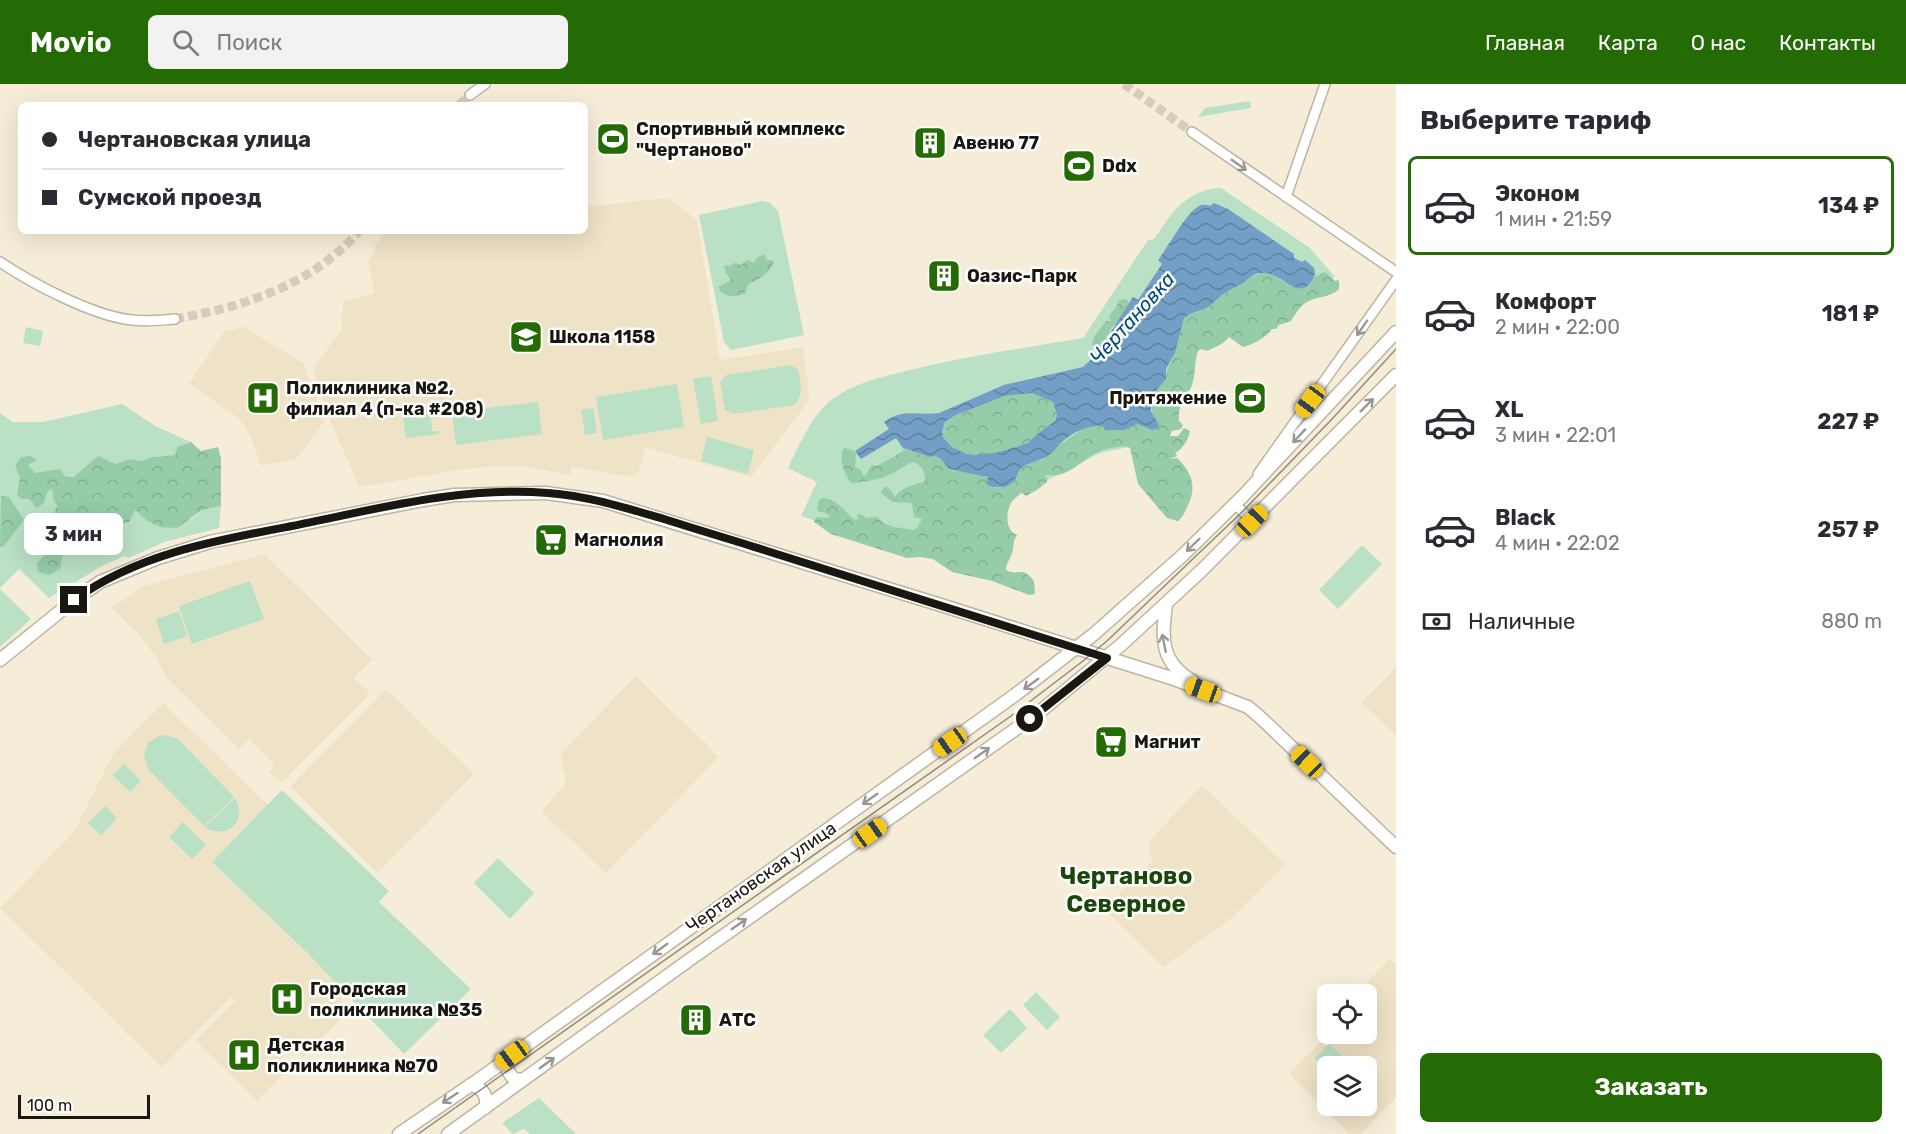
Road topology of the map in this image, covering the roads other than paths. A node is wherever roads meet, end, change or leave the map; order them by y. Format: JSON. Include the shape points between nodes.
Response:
{"nodes":[{"id":1,"x":484,"y":84,"type":"edge"},
{"id":2,"x":1325,"y":84,"type":"edge"},
{"id":3,"x":470,"y":95,"type":"tunnel mouth"},
{"id":4,"x":1192,"y":132,"type":"tunnel mouth"},
{"id":5,"x":1287,"y":197,"type":"junction"},
{"id":6,"x":0,"y":262,"type":"edge"},
{"id":7,"x":1396,"y":272,"type":"edge"},
{"id":8,"x":1396,"y":280,"type":"edge"},
{"id":9,"x":175,"y":319,"type":"tunnel mouth"},
{"id":10,"x":1396,"y":332,"type":"edge"},
{"id":11,"x":1396,"y":375,"type":"edge"},
{"id":12,"x":1239,"y":500,"type":"junction"},
{"id":13,"x":1252,"y":521,"type":"junction"},
{"id":14,"x":1166,"y":604,"type":"junction"},
{"id":15,"x":1077,"y":649,"type":"junction"},
{"id":16,"x":1107,"y":658,"type":"junction"},
{"id":17,"x":0,"y":660,"type":"edge"},
{"id":18,"x":1219,"y":695,"type":"junction"},
{"id":19,"x":1396,"y":847,"type":"edge"},
{"id":20,"x":512,"y":1055,"type":"junction"},
{"id":21,"x":523,"y":1080,"type":"junction"},
{"id":22,"x":470,"y":1085,"type":"junction"},
{"id":23,"x":485,"y":1108,"type":"junction"},
{"id":24,"x":399,"y":1134,"type":"edge"},
{"id":25,"x":448,"y":1134,"type":"edge"}],
"edges":[{"from":1,"to":3,"type":"street"},
{"from":2,"to":5,"type":"street"},
{"from":4,"to":5,"type":"street","one_way":true},
{"from":5,"to":7,"type":"street"},
{"from":6,"to":9,"type":"street","via":[[34,282],[107,314],[143,321]]},
{"from":8,"to":12,"type":"street","one_way":true},
{"from":10,"to":12,"type":"main road","name":"Чертановская улица","one_way":true},
{"from":13,"to":11,"type":"main road","name":"Чертановская улица","one_way":true},
{"from":12,"to":13,"type":"street"},
{"from":12,"to":15,"type":"main road","name":"Чертановская улица","one_way":true},
{"from":13,"to":14,"type":"main road","name":"Чертановская улица"},
{"from":14,"to":16,"type":"main road","name":"Чертановская улица"},
{"from":18,"to":14,"type":"main road","one_way":true,"via":[[1187,678],[1168,658],[1162,634]]},
{"from":15,"to":16,"type":"main road"},
{"from":15,"to":17,"type":"main road","via":[[603,501],[528,493],[441,496],[210,542],[158,558],[100,582]]},
{"from":15,"to":20,"type":"main road","name":"Чертановская улица","one_way":true},
{"from":16,"to":18,"type":"main road"},
{"from":21,"to":16,"type":"main road","name":"Чертановская улица","one_way":true,"via":[[1037,714]]},
{"from":18,"to":19,"type":"main road","via":[[1248,707],[1262,718]]},
{"from":20,"to":21,"type":"main road","via":[[507,1071],[514,1079]]},
{"from":20,"to":22,"type":"main road","name":"Чертановская улица"},
{"from":21,"to":23,"type":"main road","name":"Чертановская улица"},
{"from":22,"to":23,"type":"main road","via":[[481,1090],[487,1100]]},
{"from":22,"to":24,"type":"main road","name":"Чертановская улица","one_way":true},
{"from":23,"to":25,"type":"main road","name":"Чертановская улица"}]}
